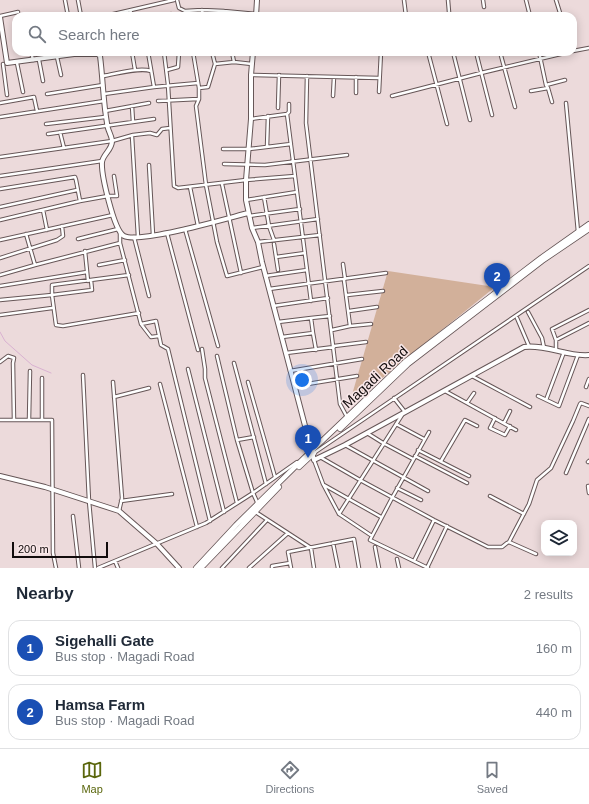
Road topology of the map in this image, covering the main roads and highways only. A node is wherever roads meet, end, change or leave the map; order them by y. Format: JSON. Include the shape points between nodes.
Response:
{"nodes":[{"id":1,"x":589,"y":224,"type":"edge"},
{"id":2,"x":589,"y":228,"type":"edge"},
{"id":3,"x":312,"y":455,"type":"junction"},
{"id":4,"x":259,"y":505,"type":"junction"},
{"id":5,"x":254,"y":510,"type":"junction"},
{"id":6,"x":196,"y":568,"type":"edge"},
{"id":7,"x":201,"y":568,"type":"edge"}],
"edges":[{"from":1,"to":3,"type":"main road","name":"Magadi Road","via":[[406,361]]},
{"from":2,"to":3,"type":"main road","name":"Magadi Road","via":[[408,364]]},
{"from":3,"to":4,"type":"main road","name":"Magadi Road"},
{"from":3,"to":4,"type":"main road","name":"Magadi Road","via":[[303,459]]},
{"from":4,"to":5,"type":"main road","name":"Magadi Road"},
{"from":5,"to":6,"type":"main road","name":"Magadi Road"},
{"from":5,"to":7,"type":"main road","name":"Magadi Road"}]}
